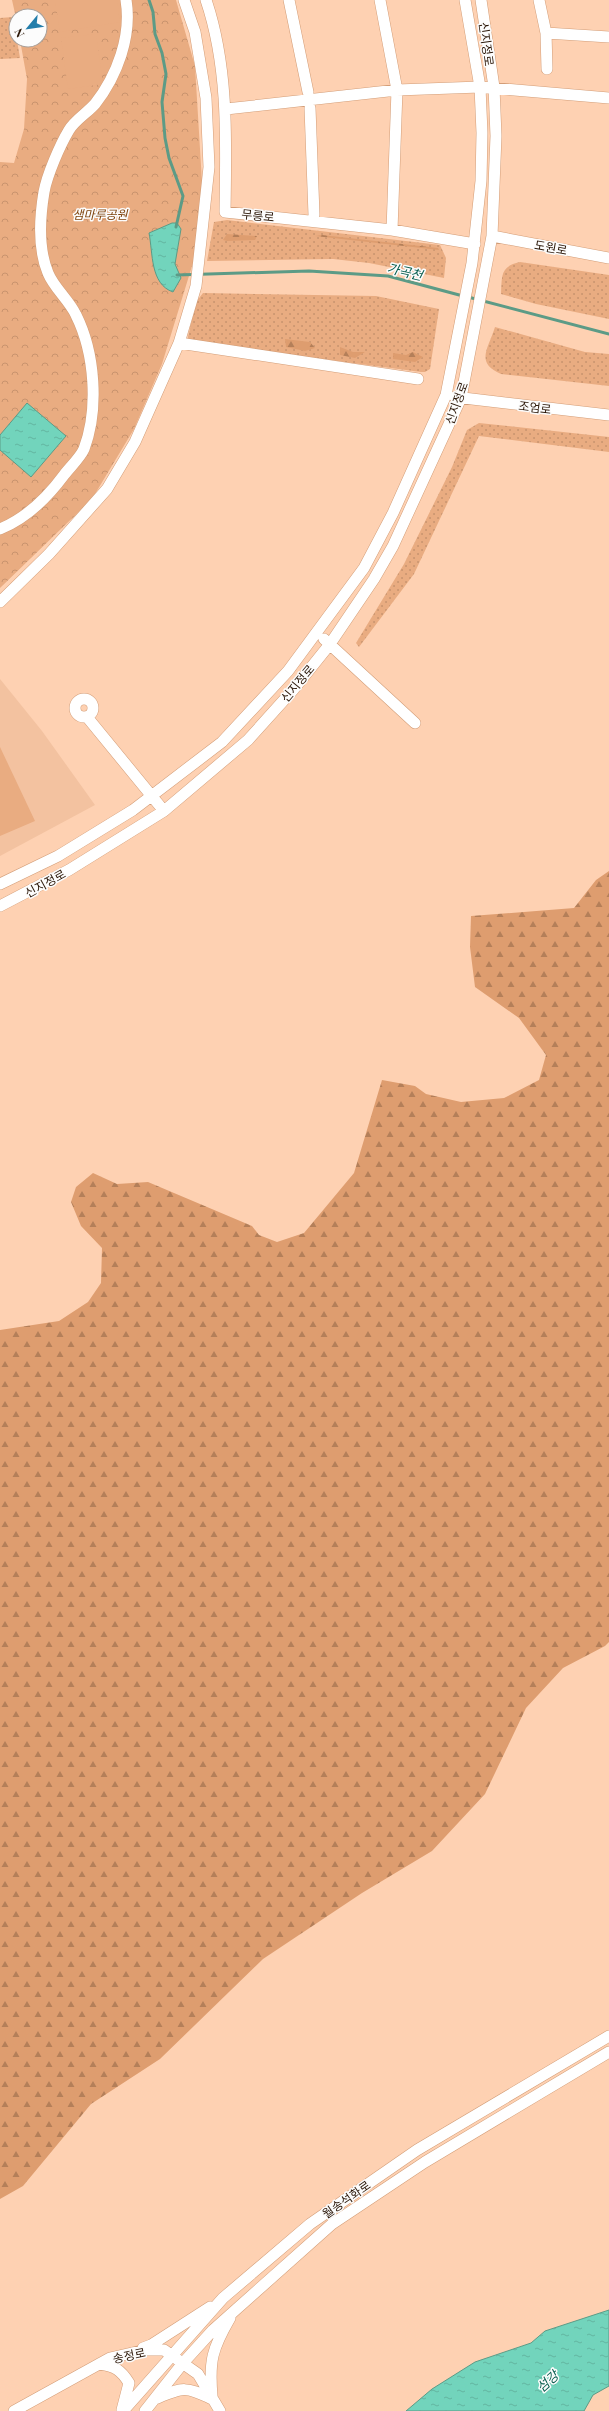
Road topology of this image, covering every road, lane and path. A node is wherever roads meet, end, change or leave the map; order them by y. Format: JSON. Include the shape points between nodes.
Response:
{"nodes":[{"id":1,"x":126,"y":0,"type":"edge"},
{"id":2,"x":184,"y":0,"type":"edge"},
{"id":3,"x":206,"y":0,"type":"edge"},
{"id":4,"x":289,"y":0,"type":"edge"},
{"id":5,"x":380,"y":0,"type":"edge"},
{"id":6,"x":465,"y":0,"type":"edge"},
{"id":7,"x":481,"y":0,"type":"edge"},
{"id":8,"x":539,"y":0,"type":"edge"},
{"id":9,"x":546,"y":33,"type":"junction"},
{"id":10,"x":609,"y":37,"type":"edge"},
{"id":11,"x":547,"y":69,"type":"dead end"},
{"id":12,"x":480,"y":87,"type":"junction"},
{"id":13,"x":494,"y":87,"type":"junction"},
{"id":14,"x":397,"y":90,"type":"junction"},
{"id":15,"x":308,"y":92,"type":"dead end"},
{"id":16,"x":609,"y":98,"type":"edge"},
{"id":17,"x":310,"y":108,"type":"dead end"},
{"id":18,"x":226,"y":109,"type":"junction"},
{"id":19,"x":314,"y":215,"type":"dead end"},
{"id":20,"x":392,"y":230,"type":"junction"},
{"id":21,"x":492,"y":236,"type":"junction"},
{"id":22,"x":475,"y":244,"type":"junction"},
{"id":23,"x":609,"y":258,"type":"edge"},
{"id":24,"x":179,"y":344,"type":"junction"},
{"id":25,"x":418,"y":379,"type":"dead end"},
{"id":26,"x":446,"y":395,"type":"junction"},
{"id":27,"x":461,"y":398,"type":"junction"},
{"id":28,"x":609,"y":415,"type":"edge"},
{"id":29,"x":0,"y":529,"type":"edge"},
{"id":30,"x":0,"y":602,"type":"edge"},
{"id":31,"x":317,"y":633,"type":"junction"},
{"id":32,"x":330,"y":644,"type":"junction"},
{"id":33,"x":87,"y":717,"type":"dead end"},
{"id":34,"x":415,"y":723,"type":"dead end"},
{"id":35,"x":153,"y":796,"type":"junction"},
{"id":36,"x":164,"y":811,"type":"junction"},
{"id":37,"x":0,"y":884,"type":"edge"},
{"id":38,"x":0,"y":906,"type":"edge"},
{"id":39,"x":609,"y":2036,"type":"edge"},
{"id":40,"x":609,"y":2052,"type":"edge"},
{"id":41,"x":224,"y":2298,"type":"junction"},
{"id":42,"x":236,"y":2308,"type":"junction"},
{"id":43,"x":122,"y":2355,"type":"junction"},
{"id":44,"x":172,"y":2355,"type":"junction"},
{"id":45,"x":183,"y":2363,"type":"junction"},
{"id":46,"x":99,"y":2364,"type":"junction"},
{"id":47,"x":155,"y":2399,"type":"junction"},
{"id":48,"x":212,"y":2399,"type":"junction"},
{"id":49,"x":14,"y":2411,"type":"edge"},
{"id":50,"x":122,"y":2411,"type":"edge"},
{"id":51,"x":145,"y":2411,"type":"edge"},
{"id":52,"x":220,"y":2411,"type":"edge"}],
"edges":[{"from":1,"to":29,"type":"street","via":[[126,39],[117,66],[108,86],[94,105],[70,129],[44,190],[41,225],[48,273],[77,316],[86,341],[92,395],[91,419],[84,450],[48,496],[13,524]]},
{"from":2,"to":24,"type":"street","via":[[195,32],[206,98],[209,167],[196,286]]},
{"from":3,"to":18,"type":"street","name":"무릉로","via":[[214,30]]},
{"from":4,"to":15,"type":"street"},
{"from":5,"to":14,"type":"street"},
{"from":6,"to":12,"type":"street","name":"신지정로"},
{"from":7,"to":13,"type":"street","name":"신지정로"},
{"from":8,"to":9,"type":"street"},
{"from":9,"to":10,"type":"street"},
{"from":9,"to":11,"type":"street"},
{"from":12,"to":13,"type":"street"},
{"from":12,"to":14,"type":"street"},
{"from":12,"to":22,"type":"street","name":"신지정로","via":[[482,182]]},
{"from":13,"to":16,"type":"street"},
{"from":13,"to":21,"type":"street","name":"신지정로","via":[[496,136]]},
{"from":14,"to":18,"type":"street"},
{"from":14,"to":20,"type":"street"},
{"from":17,"to":19,"type":"street"},
{"from":18,"to":20,"type":"street","name":"무릉로","via":[[225,212]]},
{"from":20,"to":22,"type":"street","name":"무릉로"},
{"from":21,"to":23,"type":"street","name":"도원로"},
{"from":21,"to":27,"type":"street","name":"신지정로"},
{"from":22,"to":26,"type":"street","name":"신지정로"},
{"from":24,"to":25,"type":"street"},
{"from":24,"to":30,"type":"street","via":[[135,442],[107,489],[49,554]]},
{"from":26,"to":27,"type":"street","name":"조엄로"},
{"from":26,"to":31,"type":"street","name":"신지정로","via":[[393,513],[364,568]]},
{"from":27,"to":28,"type":"street","name":"조엄로"},
{"from":27,"to":32,"type":"street","name":"신지정로","via":[[393,546]]},
{"from":31,"to":32,"type":"street"},
{"from":31,"to":35,"type":"street","name":"신지정로","via":[[243,722]]},
{"from":32,"to":34,"type":"street"},
{"from":32,"to":36,"type":"street","name":"신지정로","via":[[248,740]]},
{"from":33,"to":35,"type":"street"},
{"from":35,"to":36,"type":"street"},
{"from":35,"to":37,"type":"street","name":"신지정로","via":[[70,848]]},
{"from":36,"to":38,"type":"street","name":"신지정로","via":[[52,880]]},
{"from":39,"to":41,"type":"street","name":"월송석화로","via":[[417,2150],[310,2224]]},
{"from":40,"to":42,"type":"street","name":"월송석화로","via":[[425,2162],[354,2208]]},
{"from":41,"to":43,"type":"street","via":[[151,2345]]},
{"from":41,"to":44,"type":"street","name":"월송석화로"},
{"from":42,"to":45,"type":"street","name":"월송석화로"},
{"from":42,"to":48,"type":"street","via":[[215,2343],[210,2370]]},
{"from":43,"to":44,"type":"street","name":"송정로","via":[[145,2350],[164,2350]]},
{"from":43,"to":46,"type":"street","name":"송정로"},
{"from":44,"to":45,"type":"street","name":"송정로"},
{"from":44,"to":50,"type":"street","name":"월송석화로"},
{"from":45,"to":47,"type":"street","name":"월송석화로"},
{"from":45,"to":48,"type":"street","name":"송정로","via":[[198,2374]]},
{"from":46,"to":49,"type":"street","name":"송정로"},
{"from":46,"to":50,"type":"street","via":[[114,2366],[122,2372],[128,2383]]},
{"from":47,"to":48,"type":"street","via":[[181,2388],[193,2390]]},
{"from":47,"to":51,"type":"street","name":"월송석화로"},
{"from":48,"to":52,"type":"street","name":"송정로"}]}
